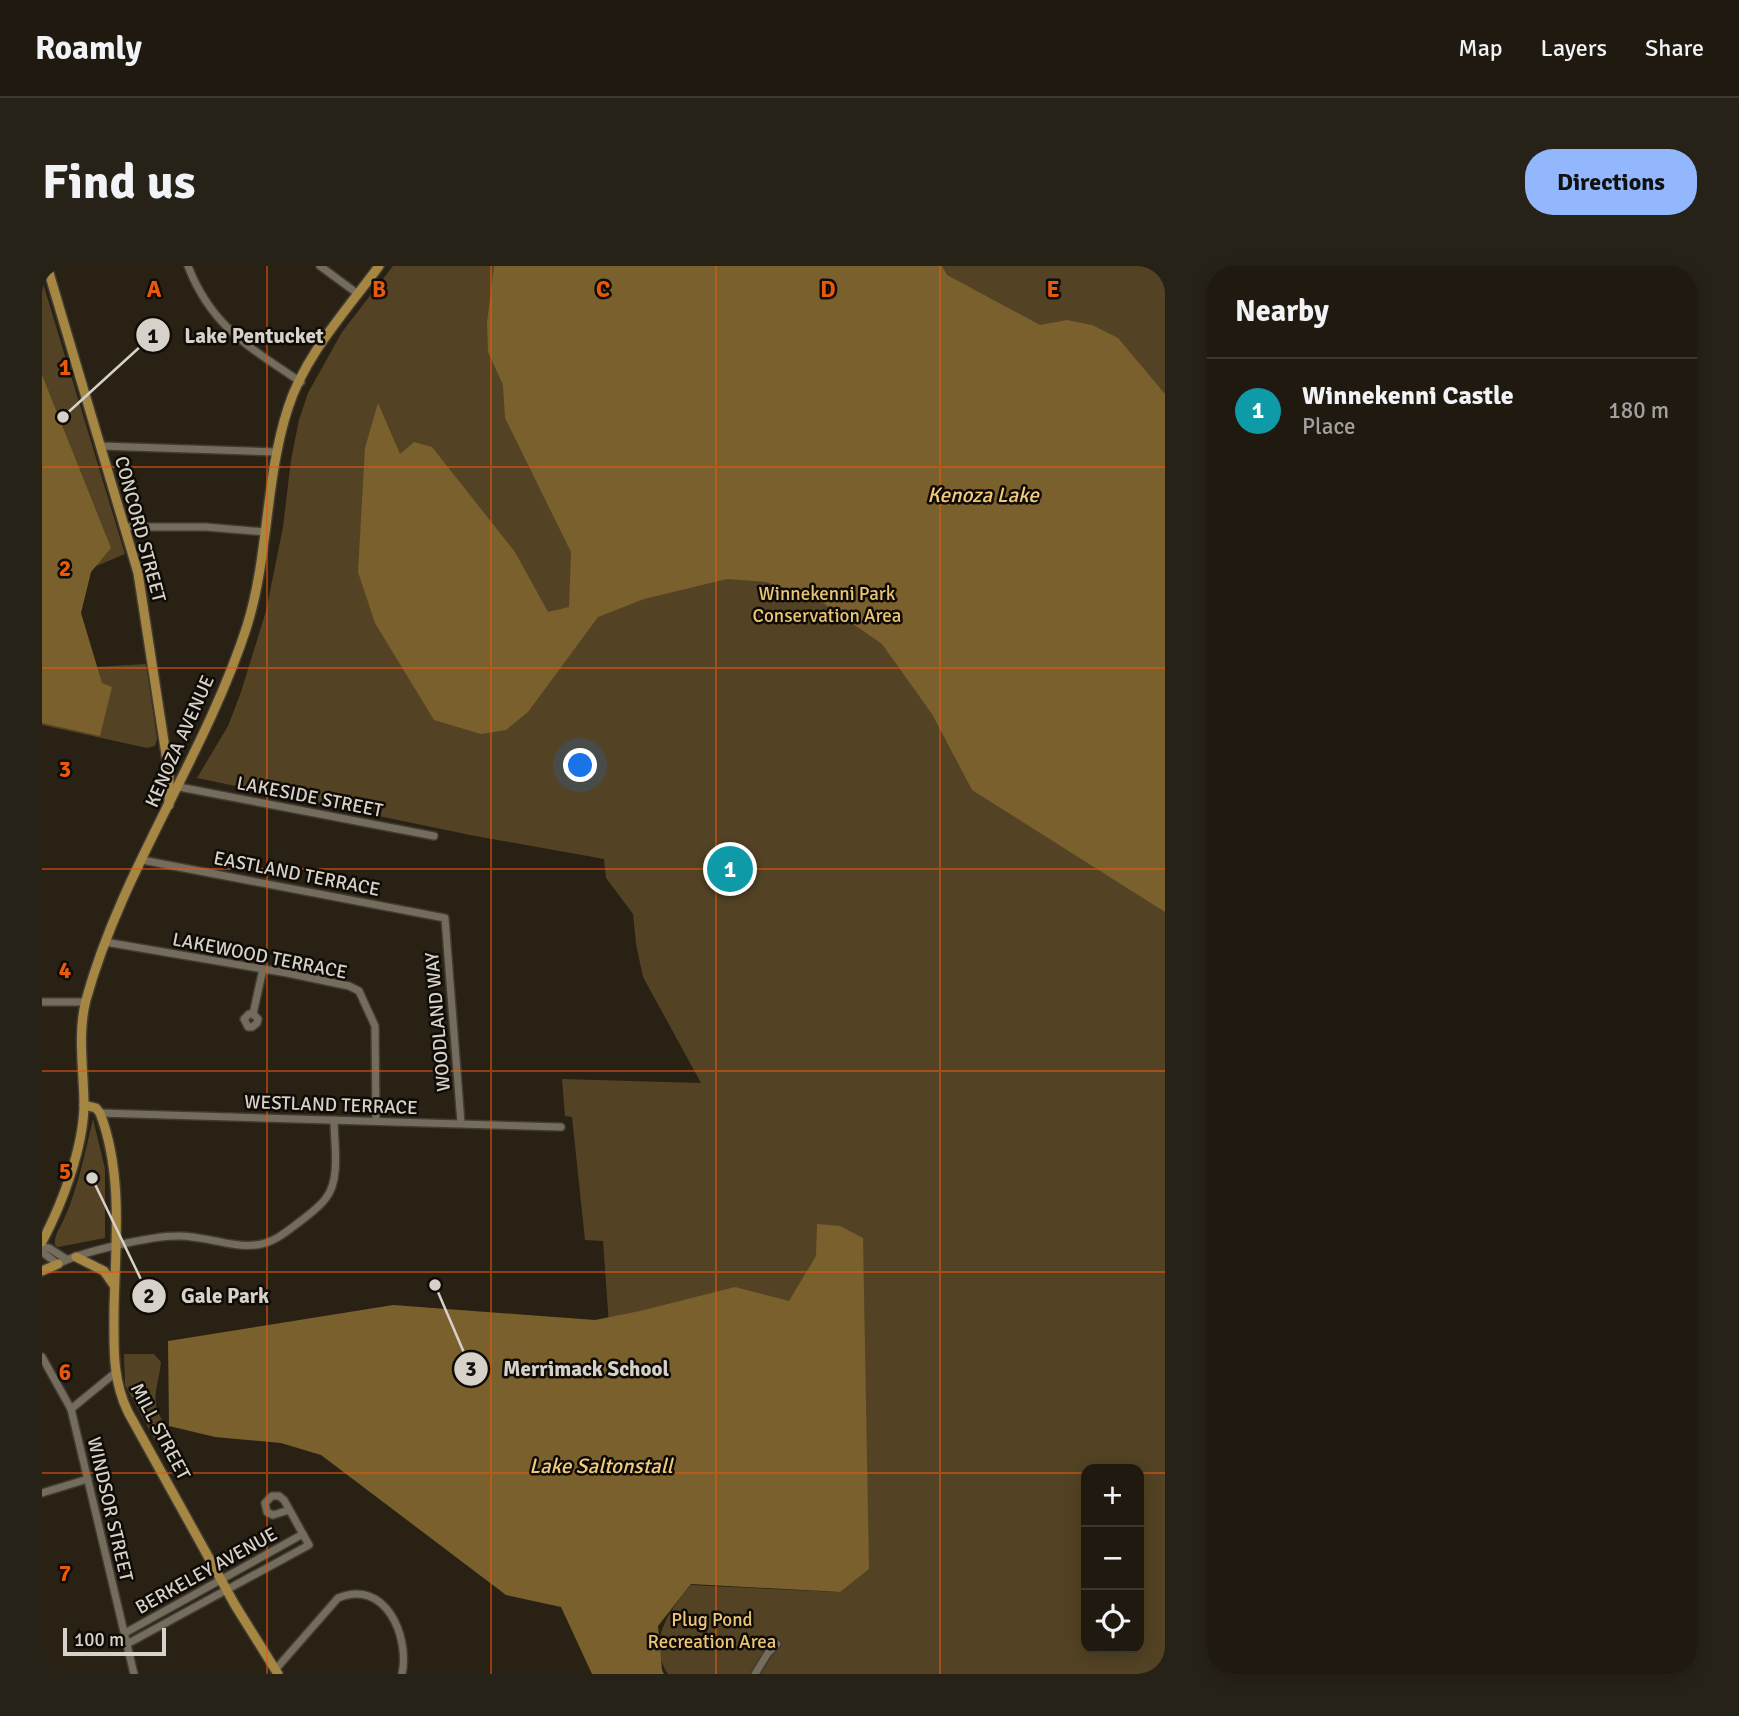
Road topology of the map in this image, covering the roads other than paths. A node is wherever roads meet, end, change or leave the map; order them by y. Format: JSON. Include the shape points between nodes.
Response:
{"nodes":[{"id":1,"x":47,"y":266,"type":"edge"},
{"id":2,"x":188,"y":266,"type":"edge"},
{"id":3,"x":320,"y":266,"type":"edge"},
{"id":4,"x":379,"y":266,"type":"edge"},
{"id":5,"x":358,"y":294,"type":"junction"},
{"id":6,"x":301,"y":382,"type":"junction"},
{"id":7,"x":101,"y":446,"type":"junction"},
{"id":8,"x":276,"y":452,"type":"junction"},
{"id":9,"x":125,"y":527,"type":"junction"},
{"id":10,"x":266,"y":532,"type":"junction"},
{"id":11,"x":179,"y":787,"type":"junction"},
{"id":12,"x":169,"y":806,"type":"junction"},
{"id":13,"x":434,"y":836,"type":"dead end"},
{"id":14,"x":142,"y":860,"type":"junction"},
{"id":15,"x":445,"y":918,"type":"joint"},
{"id":16,"x":105,"y":942,"type":"junction"},
{"id":17,"x":262,"y":969,"type":"junction"},
{"id":18,"x":42,"y":1002,"type":"edge"},
{"id":19,"x":86,"y":1002,"type":"junction"},
{"id":20,"x":253,"y":1014,"type":"dead end"},
{"id":21,"x":84,"y":1105,"type":"junction"},
{"id":22,"x":100,"y":1114,"type":"junction"},
{"id":23,"x":334,"y":1120,"type":"junction"},
{"id":24,"x":376,"y":1121,"type":"junction"},
{"id":25,"x":461,"y":1123,"type":"junction"},
{"id":26,"x":561,"y":1127,"type":"dead end"},
{"id":27,"x":54,"y":1217,"type":"junction"},
{"id":28,"x":42,"y":1224,"type":"edge"},
{"id":29,"x":42,"y":1242,"type":"edge"},
{"id":30,"x":115,"y":1246,"type":"junction"},
{"id":31,"x":42,"y":1250,"type":"edge"},
{"id":32,"x":67,"y":1260,"type":"junction"},
{"id":33,"x":42,"y":1270,"type":"edge"},
{"id":34,"x":114,"y":1287,"type":"junction"},
{"id":35,"x":42,"y":1357,"type":"edge"},
{"id":36,"x":115,"y":1373,"type":"junction"},
{"id":37,"x":71,"y":1409,"type":"junction"},
{"id":38,"x":88,"y":1479,"type":"junction"},
{"id":39,"x":42,"y":1493,"type":"edge"},
{"id":40,"x":289,"y":1510,"type":"dead end"},
{"id":41,"x":303,"y":1534,"type":"junction"},
{"id":42,"x":221,"y":1579,"type":"junction"},
{"id":43,"x":227,"y":1590,"type":"junction"},
{"id":44,"x":125,"y":1633,"type":"junction"},
{"id":45,"x":127,"y":1644,"type":"junction"},
{"id":46,"x":777,"y":1644,"type":"dead end"},
{"id":47,"x":276,"y":1672,"type":"edge"},
{"id":48,"x":134,"y":1674,"type":"edge"},
{"id":49,"x":402,"y":1674,"type":"edge"},
{"id":50,"x":755,"y":1674,"type":"edge"}],
"edges":[{"from":1,"to":7,"type":"main road","name":"CONCORD STREET"},
{"from":2,"to":6,"type":"street","via":[[212,313],[237,337]]},
{"from":3,"to":5,"type":"street"},
{"from":4,"to":5,"type":"main road","name":"KENOZA AVENUE"},
{"from":5,"to":6,"type":"main road","name":"KENOZA AVENUE","via":[[316,351]]},
{"from":6,"to":8,"type":"main road","name":"KENOZA AVENUE"},
{"from":7,"to":8,"type":"street"},
{"from":7,"to":9,"type":"main road","name":"CONCORD STREET"},
{"from":8,"to":10,"type":"main road","name":"KENOZA AVENUE"},
{"from":9,"to":10,"type":"street"},
{"from":9,"to":12,"type":"main road","name":"CONCORD STREET","via":[[148,632],[169,774]]},
{"from":10,"to":11,"type":"main road","name":"KENOZA AVENUE","via":[[247,626]]},
{"from":11,"to":12,"type":"main road","name":"KENOZA AVENUE"},
{"from":11,"to":13,"type":"street","name":"LAKESIDE STREET"},
{"from":12,"to":14,"type":"main road","name":"KENOZA AVENUE"},
{"from":14,"to":15,"type":"street","name":"EASTLAND TERRACE"},
{"from":14,"to":16,"type":"main road","name":"KENOZA AVENUE"},
{"from":15,"to":25,"type":"street","name":"WOODLAND WAY"},
{"from":16,"to":17,"type":"street","name":"LAKEWOOD TERRACE"},
{"from":16,"to":19,"type":"main road","name":"KENOZA AVENUE"},
{"from":17,"to":20,"type":"street"},
{"from":17,"to":24,"type":"street","name":"LAKEWOOD TERRACE","via":[[359,992],[375,1026]]},
{"from":18,"to":19,"type":"street"},
{"from":19,"to":21,"type":"main road","name":"KENOZA AVENUE"},
{"from":21,"to":22,"type":"main road"},
{"from":21,"to":27,"type":"main road","name":"KENOZA AVENUE","via":[[71,1172]]},
{"from":22,"to":23,"type":"street","name":"WESTLAND TERRACE"},
{"from":22,"to":30,"type":"main road","name":"MILL STREET","via":[[113,1157]]},
{"from":23,"to":24,"type":"street","name":"WESTLAND TERRACE"},
{"from":23,"to":30,"type":"street","via":[[331,1189],[319,1206],[281,1236],[258,1245],[176,1236]]},
{"from":24,"to":25,"type":"street","name":"WESTLAND TERRACE"},
{"from":25,"to":26,"type":"street","name":"WESTLAND TERRACE"},
{"from":27,"to":28,"type":"main road"},
{"from":27,"to":29,"type":"main road","name":"KENOZA AVENUE"},
{"from":30,"to":32,"type":"street"},
{"from":30,"to":34,"type":"main road","name":"MILL STREET"},
{"from":31,"to":32,"type":"street"},
{"from":32,"to":33,"type":"main road"},
{"from":32,"to":34,"type":"main road","via":[[104,1271]]},
{"from":34,"to":36,"type":"main road","name":"MILL STREET"},
{"from":35,"to":37,"type":"street","name":"WINDSOR STREET"},
{"from":36,"to":37,"type":"street"},
{"from":36,"to":42,"type":"main road","name":"MILL STREET","via":[[128,1412]]},
{"from":37,"to":38,"type":"street","name":"WINDSOR STREET"},
{"from":38,"to":39,"type":"street"},
{"from":38,"to":44,"type":"street","name":"WINDSOR STREET"},
{"from":40,"to":41,"type":"street","name":"BERKELEY AVENUE"},
{"from":41,"to":42,"type":"street","name":"BERKELEY AVENUE"},
{"from":41,"to":43,"type":"street","name":"BERKELEY AVENUE","via":[[309,1545]]},
{"from":42,"to":43,"type":"main road","name":"MILL STREET"},
{"from":42,"to":44,"type":"street","name":"BERKELEY AVENUE"},
{"from":43,"to":45,"type":"street","name":"BERKELEY AVENUE"},
{"from":43,"to":47,"type":"main road","name":"MILL STREET"},
{"from":44,"to":45,"type":"street","name":"WINDSOR STREET"},
{"from":45,"to":48,"type":"street","name":"WINDSOR STREET"},
{"from":46,"to":50,"type":"street"},
{"from":47,"to":49,"type":"street","via":[[338,1598],[348,1594],[372,1598],[394,1619],[404,1648]]}]}
